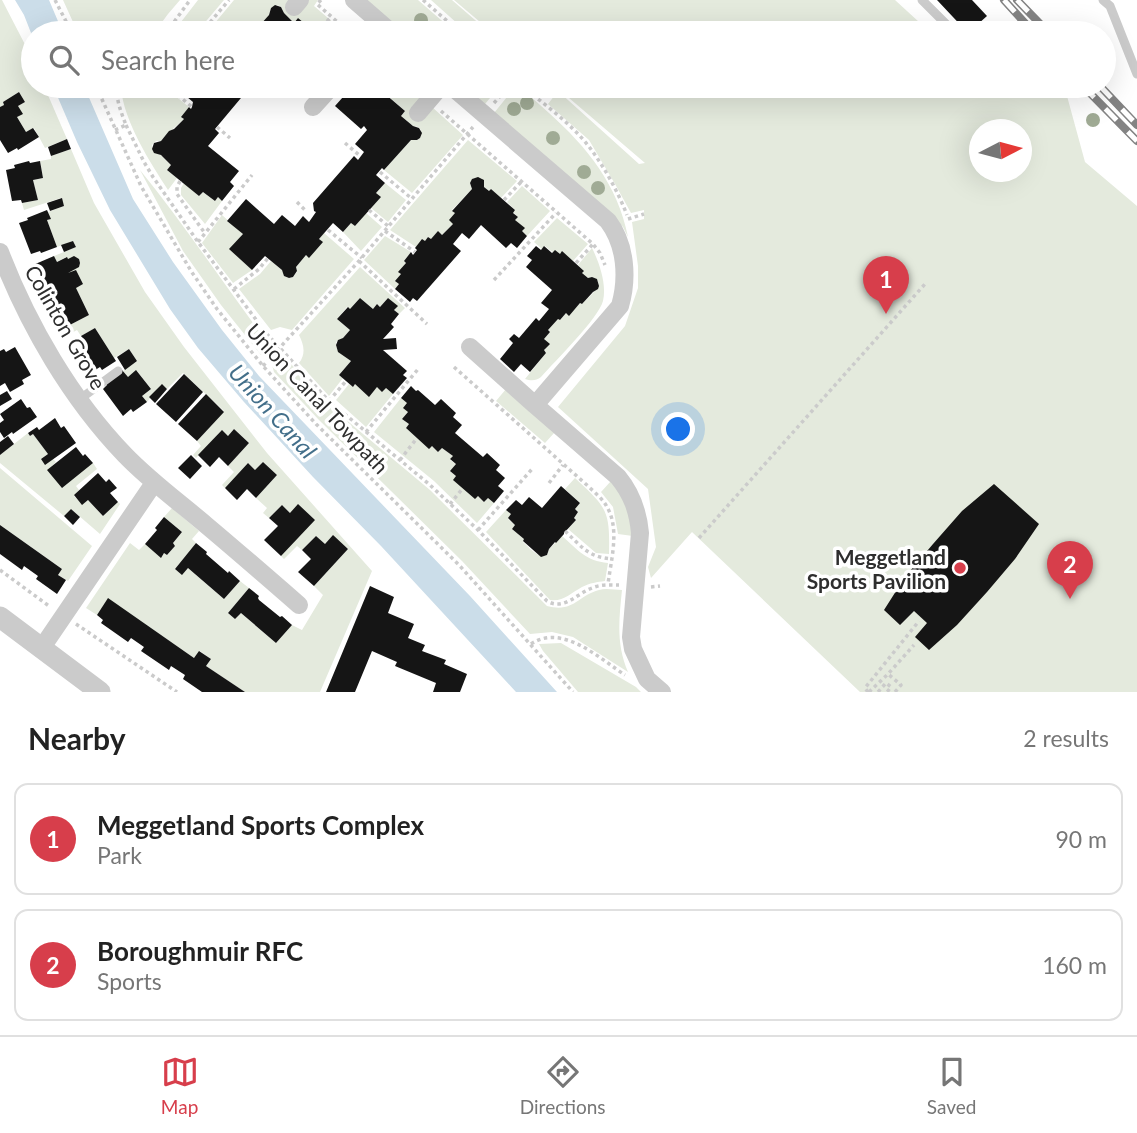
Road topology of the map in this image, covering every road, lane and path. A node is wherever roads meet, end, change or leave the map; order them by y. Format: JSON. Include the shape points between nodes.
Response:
{"nodes":[{"id":1,"x":55,"y":0,"type":"edge"},
{"id":2,"x":190,"y":0,"type":"edge"},
{"id":3,"x":229,"y":0,"type":"edge"},
{"id":4,"x":321,"y":0,"type":"edge"},
{"id":5,"x":354,"y":0,"type":"edge"},
{"id":6,"x":423,"y":0,"type":"edge"},
{"id":7,"x":922,"y":0,"type":"edge"},
{"id":8,"x":1104,"y":0,"type":"edge"},
{"id":9,"x":331,"y":17,"type":"junction"},
{"id":10,"x":66,"y":21,"type":"edge"},
{"id":11,"x":175,"y":21,"type":"edge"},
{"id":12,"x":211,"y":21,"type":"edge"},
{"id":13,"x":327,"y":21,"type":"edge"},
{"id":14,"x":336,"y":21,"type":"edge"},
{"id":15,"x":375,"y":21,"type":"edge"},
{"id":16,"x":447,"y":21,"type":"edge"},
{"id":17,"x":943,"y":21,"type":"edge"},
{"id":18,"x":1116,"y":21,"type":"edge"},
{"id":19,"x":1116,"y":21,"type":"edge"},
{"id":20,"x":1137,"y":74,"type":"edge"},
{"id":21,"x":101,"y":98,"type":"edge"},
{"id":22,"x":118,"y":98,"type":"edge"},
{"id":23,"x":181,"y":98,"type":"edge"},
{"id":24,"x":321,"y":98,"type":"edge"},
{"id":25,"x":433,"y":98,"type":"edge"},
{"id":26,"x":445,"y":98,"type":"edge"},
{"id":27,"x":460,"y":98,"type":"edge"},
{"id":28,"x":499,"y":98,"type":"edge"},
{"id":29,"x":536,"y":98,"type":"edge"},
{"id":30,"x":192,"y":107,"type":"dead end"},
{"id":31,"x":313,"y":107,"type":"dead end"},
{"id":32,"x":418,"y":113,"type":"dead end"},
{"id":33,"x":484,"y":115,"type":"junction"},
{"id":34,"x":127,"y":125,"type":"junction"},
{"id":35,"x":217,"y":127,"type":"dead end"},
{"id":36,"x":115,"y":130,"type":"junction"},
{"id":37,"x":467,"y":134,"type":"junction"},
{"id":38,"x":230,"y":138,"type":"dead end"},
{"id":39,"x":345,"y":143,"type":"dead end"},
{"id":40,"x":359,"y":155,"type":"dead end"},
{"id":41,"x":380,"y":172,"type":"dead end"},
{"id":42,"x":252,"y":175,"type":"dead end"},
{"id":43,"x":180,"y":181,"type":"dead end"},
{"id":44,"x":521,"y":181,"type":"junction"},
{"id":45,"x":177,"y":194,"type":"junction"},
{"id":46,"x":411,"y":198,"type":"junction"},
{"id":47,"x":168,"y":199,"type":"junction"},
{"id":48,"x":504,"y":200,"type":"dead end"},
{"id":49,"x":297,"y":202,"type":"dead end"},
{"id":50,"x":306,"y":211,"type":"dead end"},
{"id":51,"x":369,"y":211,"type":"dead end"},
{"id":52,"x":556,"y":213,"type":"junction"},
{"id":53,"x":644,"y":214,"type":"dead end"},
{"id":54,"x":628,"y":219,"type":"junction"},
{"id":55,"x":386,"y":228,"type":"junction"},
{"id":56,"x":629,"y":228,"type":"dead end"},
{"id":57,"x":328,"y":230,"type":"dead end"},
{"id":58,"x":205,"y":233,"type":"junction"},
{"id":59,"x":198,"y":242,"type":"junction"},
{"id":60,"x":593,"y":244,"type":"junction"},
{"id":61,"x":0,"y":252,"type":"edge"},
{"id":62,"x":415,"y":252,"type":"dead end"},
{"id":63,"x":268,"y":258,"type":"dead end"},
{"id":64,"x":360,"y":260,"type":"junction"},
{"id":65,"x":576,"y":264,"type":"dead end"},
{"id":66,"x":606,"y":272,"type":"dead end"},
{"id":67,"x":494,"y":280,"type":"dead end"},
{"id":68,"x":925,"y":285,"type":"dead end"},
{"id":69,"x":234,"y":289,"type":"junction"},
{"id":70,"x":427,"y":324,"type":"dead end"},
{"id":71,"x":470,"y":347,"type":"dead end"},
{"id":72,"x":280,"y":348,"type":"junction"},
{"id":73,"x":263,"y":366,"type":"junction"},
{"id":74,"x":454,"y":367,"type":"dead end"},
{"id":75,"x":419,"y":368,"type":"dead end"},
{"id":76,"x":118,"y":371,"type":"dead end"},
{"id":77,"x":346,"y":381,"type":"dead end"},
{"id":78,"x":80,"y":399,"type":"junction"},
{"id":79,"x":329,"y":401,"type":"junction"},
{"id":80,"x":535,"y":405,"type":"junction"},
{"id":81,"x":366,"y":432,"type":"junction"},
{"id":82,"x":417,"y":438,"type":"dead end"},
{"id":83,"x":400,"y":460,"type":"junction"},
{"id":84,"x":564,"y":465,"type":"junction"},
{"id":85,"x":533,"y":468,"type":"dead end"},
{"id":86,"x":154,"y":483,"type":"junction"},
{"id":87,"x":549,"y":483,"type":"dead end"},
{"id":88,"x":463,"y":488,"type":"dead end"},
{"id":89,"x":450,"y":504,"type":"junction"},
{"id":90,"x":478,"y":530,"type":"junction"},
{"id":91,"x":565,"y":531,"type":"dead end"},
{"id":92,"x":699,"y":538,"type":"dead end"},
{"id":93,"x":611,"y":559,"type":"junction"},
{"id":94,"x":0,"y":570,"type":"edge"},
{"id":95,"x":608,"y":584,"type":"junction"},
{"id":96,"x":635,"y":586,"type":"junction"},
{"id":97,"x":299,"y":605,"type":"dead end"},
{"id":98,"x":64,"y":616,"type":"junction"},
{"id":99,"x":0,"y":617,"type":"edge"},
{"id":100,"x":919,"y":621,"type":"dead end"},
{"id":101,"x":531,"y":644,"type":"junction"},
{"id":102,"x":914,"y":645,"type":"dead end"},
{"id":103,"x":41,"y":649,"type":"junction"},
{"id":104,"x":888,"y":674,"type":"junction"},
{"id":105,"x":647,"y":679,"type":"junction"},
{"id":106,"x":100,"y":692,"type":"edge"},
{"id":107,"x":177,"y":692,"type":"edge"},
{"id":108,"x":573,"y":692,"type":"edge"},
{"id":109,"x":662,"y":692,"type":"edge"},
{"id":110,"x":869,"y":692,"type":"edge"},
{"id":111,"x":878,"y":692,"type":"edge"},
{"id":112,"x":887,"y":692,"type":"edge"},
{"id":113,"x":895,"y":692,"type":"edge"}],
"edges":[{"from":1,"to":10,"type":"path"},
{"from":2,"to":11,"type":"path"},
{"from":3,"to":12,"type":"path"},
{"from":4,"to":9,"type":"path","via":[[317,5]]},
{"from":5,"to":15,"type":"street"},
{"from":6,"to":16,"type":"path"},
{"from":7,"to":17,"type":"lane"},
{"from":8,"to":19,"type":"lane"},
{"from":9,"to":13,"type":"path"},
{"from":9,"to":14,"type":"path"},
{"from":18,"to":20,"type":"lane"},
{"from":21,"to":36,"type":"path","name":"Union Canal Towpath"},
{"from":22,"to":34,"type":"path"},
{"from":23,"to":30,"type":"path"},
{"from":24,"to":31,"type":"street"},
{"from":25,"to":32,"type":"street"},
{"from":26,"to":37,"type":"path","via":[[437,107]]},
{"from":27,"to":33,"type":"street"},
{"from":28,"to":33,"type":"path"},
{"from":29,"to":54,"type":"path","via":[[590,148]]},
{"from":33,"to":37,"type":"path"},
{"from":33,"to":80,"type":"street","via":[[608,221],[621,243],[624,293],[620,306]]},
{"from":34,"to":36,"type":"path"},
{"from":34,"to":47,"type":"path"},
{"from":35,"to":38,"type":"path"},
{"from":36,"to":73,"type":"path","name":"Union Canal Towpath","via":[[141,186],[191,271]]},
{"from":37,"to":44,"type":"path"},
{"from":37,"to":46,"type":"path"},
{"from":39,"to":40,"type":"path"},
{"from":41,"to":46,"type":"path"},
{"from":42,"to":58,"type":"path"},
{"from":43,"to":45,"type":"path"},
{"from":44,"to":48,"type":"path"},
{"from":44,"to":52,"type":"path"},
{"from":45,"to":47,"type":"path"},
{"from":45,"to":58,"type":"path"},
{"from":46,"to":55,"type":"path"},
{"from":47,"to":59,"type":"path"},
{"from":49,"to":50,"type":"path"},
{"from":51,"to":55,"type":"path"},
{"from":52,"to":60,"type":"path"},
{"from":52,"to":67,"type":"path"},
{"from":53,"to":54,"type":"path"},
{"from":54,"to":56,"type":"path"},
{"from":55,"to":62,"type":"path"},
{"from":55,"to":64,"type":"path"},
{"from":57,"to":64,"type":"path"},
{"from":58,"to":59,"type":"path"},
{"from":59,"to":69,"type":"path"},
{"from":60,"to":65,"type":"path"},
{"from":60,"to":66,"type":"path"},
{"from":61,"to":78,"type":"street","name":"Colinton Grove","via":[[28,314]]},
{"from":63,"to":69,"type":"path"},
{"from":64,"to":70,"type":"path"},
{"from":64,"to":72,"type":"path"},
{"from":68,"to":92,"type":"path"},
{"from":69,"to":72,"type":"path"},
{"from":71,"to":80,"type":"street"},
{"from":72,"to":73,"type":"path"},
{"from":72,"to":79,"type":"path"},
{"from":73,"to":101,"type":"path","name":"Union Canal Towpath"},
{"from":74,"to":84,"type":"path"},
{"from":75,"to":81,"type":"path"},
{"from":76,"to":78,"type":"lane"},
{"from":77,"to":79,"type":"path"},
{"from":78,"to":86,"type":"street","name":"Colinton Grove","via":[[107,435]]},
{"from":79,"to":81,"type":"path"},
{"from":80,"to":96,"type":"street","via":[[627,489],[639,516]]},
{"from":81,"to":83,"type":"path"},
{"from":82,"to":83,"type":"path"},
{"from":83,"to":89,"type":"path"},
{"from":84,"to":87,"type":"path"},
{"from":84,"to":93,"type":"path","via":[[607,505],[614,535]]},
{"from":85,"to":90,"type":"path"},
{"from":86,"to":97,"type":"street","name":"Colinton Grove"},
{"from":86,"to":98,"type":"street"},
{"from":88,"to":89,"type":"path"},
{"from":89,"to":90,"type":"path"},
{"from":90,"to":95,"type":"path","via":[[553,605]]},
{"from":91,"to":93,"type":"path","via":[[597,558]]},
{"from":93,"to":95,"type":"path"},
{"from":94,"to":98,"type":"path"},
{"from":95,"to":96,"type":"path"},
{"from":96,"to":105,"type":"street","via":[[631,637]]},
{"from":98,"to":103,"type":"street"},
{"from":98,"to":107,"type":"path"},
{"from":99,"to":103,"type":"street"},
{"from":100,"to":110,"type":"path","via":[[865,688]]},
{"from":101,"to":105,"type":"path","via":[[547,636],[570,640],[629,678]]},
{"from":101,"to":108,"type":"path","name":"Union Canal Towpath"},
{"from":102,"to":104,"type":"path"},
{"from":103,"to":106,"type":"street"},
{"from":104,"to":110,"type":"path"},
{"from":104,"to":113,"type":"path","via":[[901,685]]},
{"from":105,"to":109,"type":"street"},
{"from":111,"to":112,"type":"path","via":[[886,683],[891,687]]}]}
